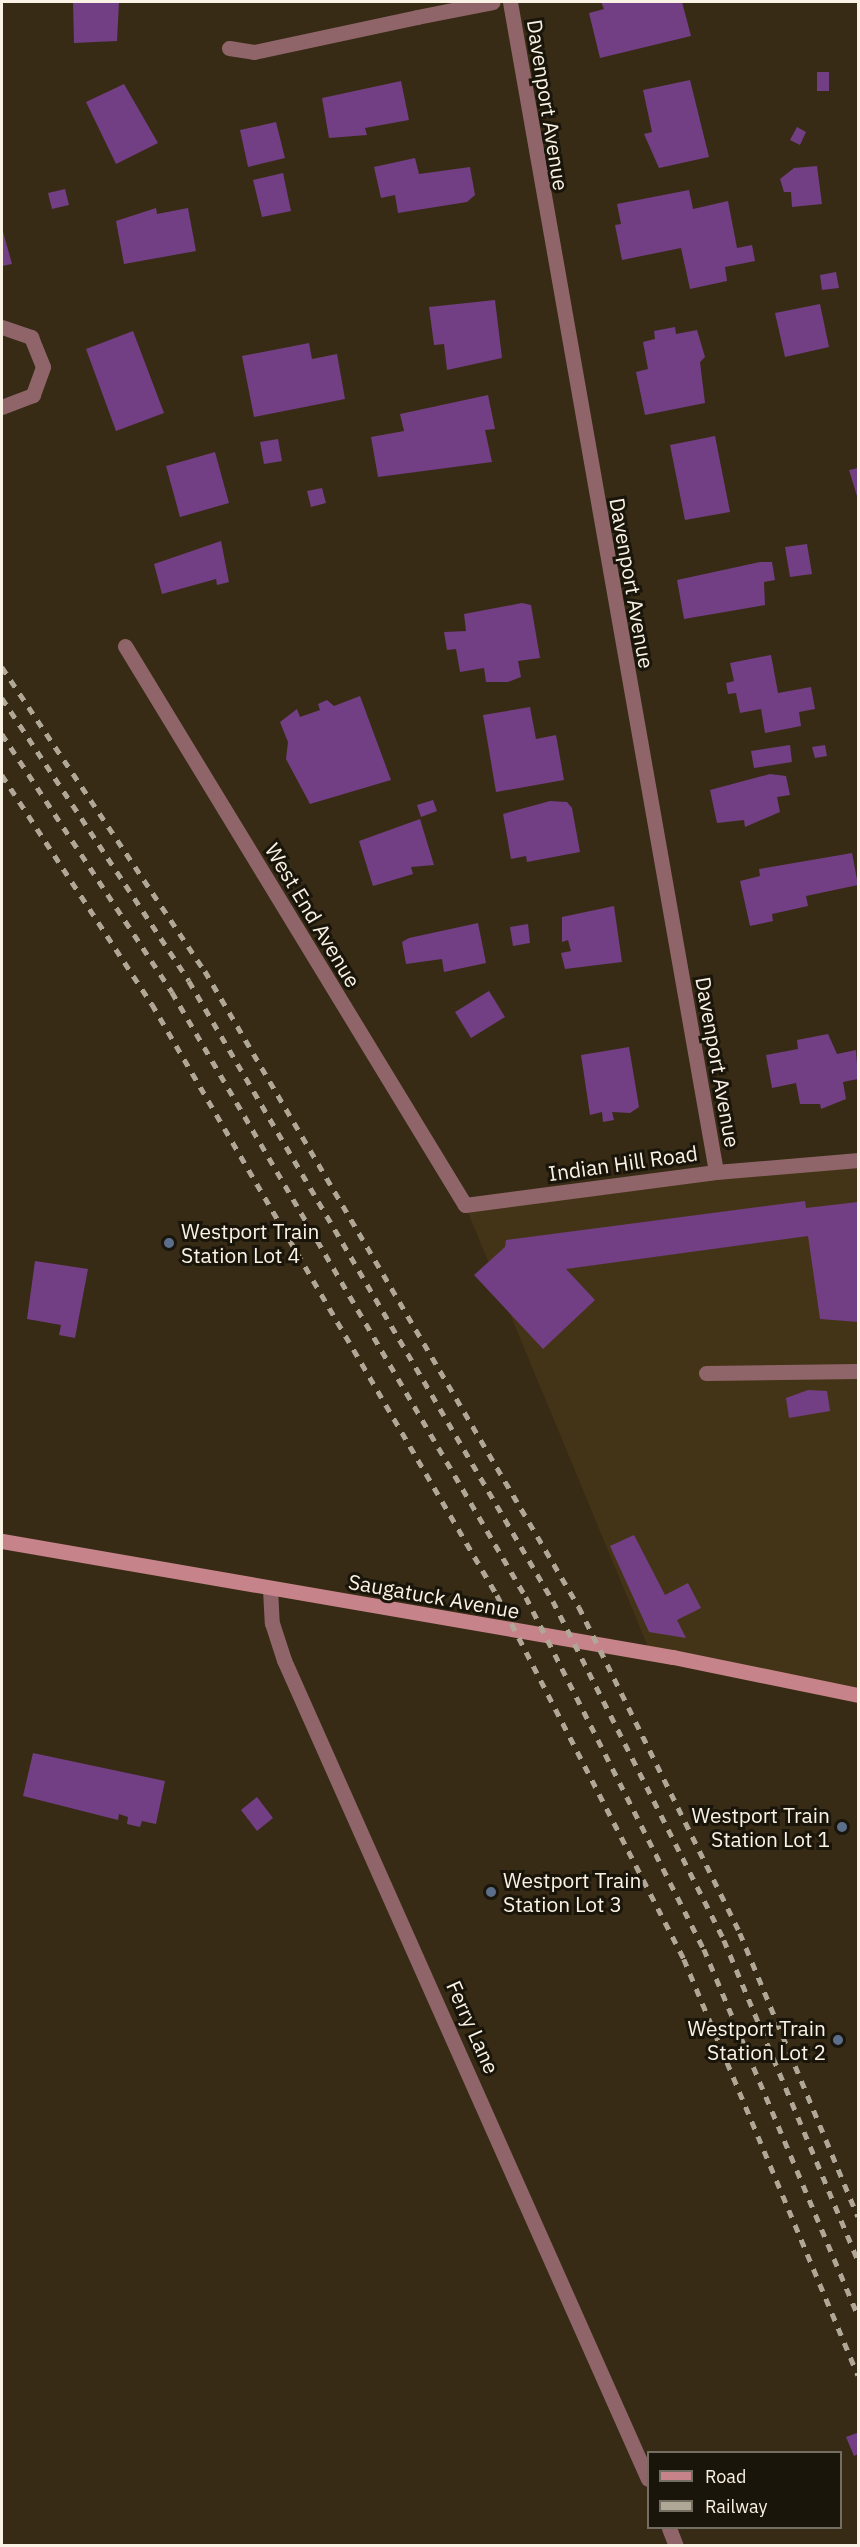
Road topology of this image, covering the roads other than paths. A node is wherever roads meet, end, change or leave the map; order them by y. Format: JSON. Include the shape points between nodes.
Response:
{"nodes":[{"id":1,"x":493,"y":2,"type":"edge"},
{"id":2,"x":510,"y":2,"type":"edge"},
{"id":3,"x":229,"y":48,"type":"dead end"},
{"id":4,"x":2,"y":327,"type":"edge"},
{"id":5,"x":2,"y":407,"type":"edge"},
{"id":6,"x":125,"y":646,"type":"dead end"},
{"id":7,"x":858,"y":1160,"type":"edge"},
{"id":8,"x":716,"y":1172,"type":"junction"},
{"id":9,"x":465,"y":1205,"type":"joint"},
{"id":10,"x":858,"y":1371,"type":"edge"},
{"id":11,"x":706,"y":1373,"type":"dead end"},
{"id":12,"x":2,"y":1541,"type":"edge"},
{"id":13,"x":270,"y":1589,"type":"junction"},
{"id":14,"x":858,"y":1695,"type":"edge"},
{"id":15,"x":647,"y":2477,"type":"edge"},
{"id":16,"x":669,"y":2529,"type":"edge"},
{"id":17,"x":676,"y":2546,"type":"edge"}],
"edges":[{"from":1,"to":3,"type":"street","via":[[254,52]]},
{"from":2,"to":8,"type":"street","name":"Davenport Avenue"},
{"from":4,"to":5,"type":"street","via":[[31,338],[43,367],[33,395]]},
{"from":6,"to":9,"type":"street","name":"West End Avenue"},
{"from":7,"to":8,"type":"street","name":"Indian Hill Road"},
{"from":8,"to":9,"type":"street","name":"Indian Hill Road"},
{"from":10,"to":11,"type":"street"},
{"from":12,"to":13,"type":"main road","name":"Saugatuck Avenue"},
{"from":13,"to":14,"type":"main road","name":"Saugatuck Avenue","via":[[673,1658]]},
{"from":13,"to":15,"type":"street","name":"Ferry Lane","via":[[272,1623],[284,1660]]},
{"from":16,"to":17,"type":"street"}]}
